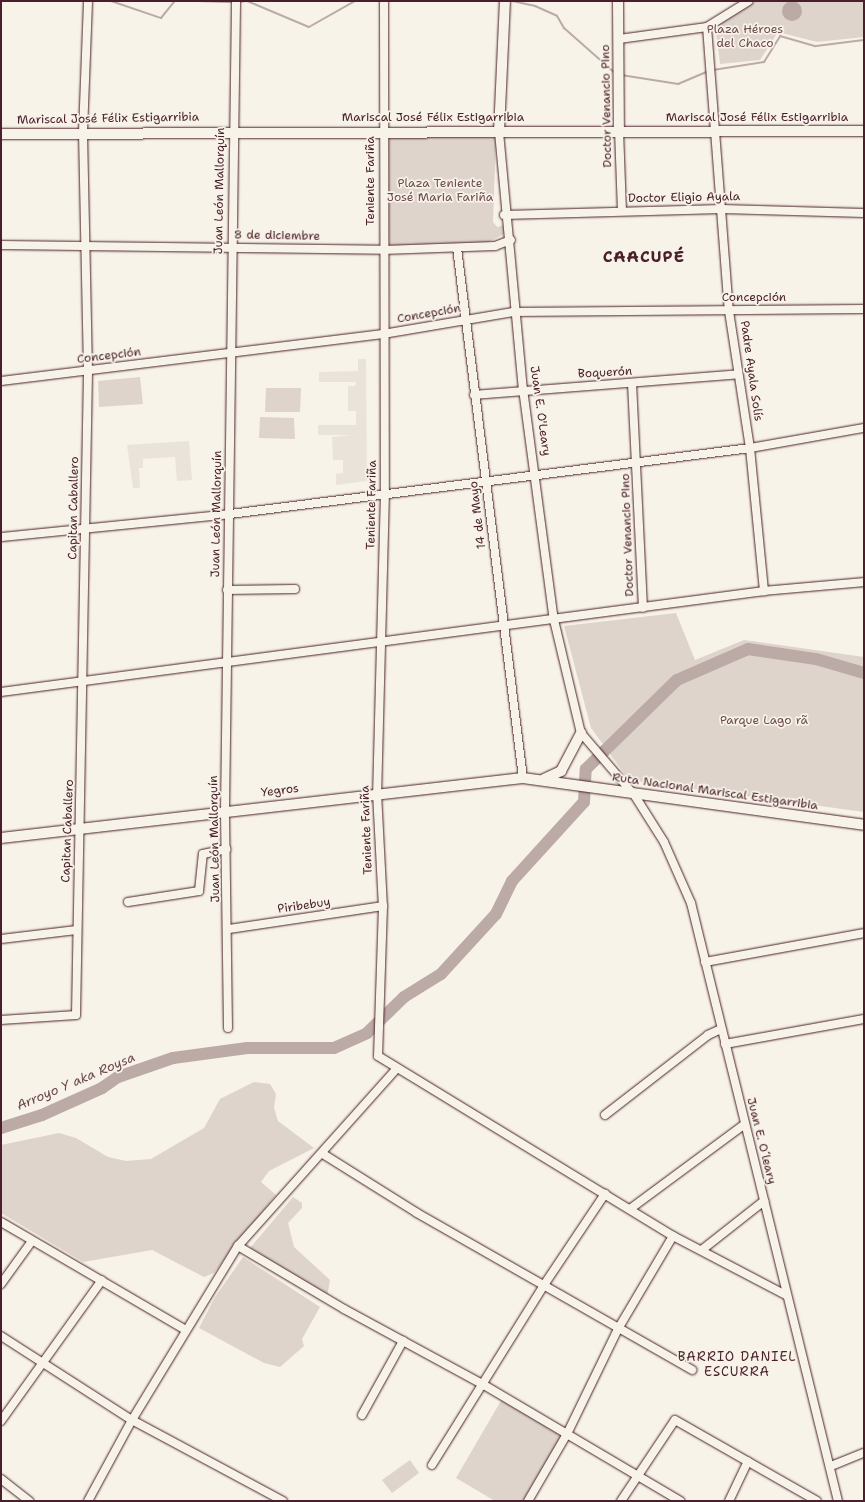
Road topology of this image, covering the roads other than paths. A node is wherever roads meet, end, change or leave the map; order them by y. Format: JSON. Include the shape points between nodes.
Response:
{"nodes":[{"id":1,"x":88,"y":1,"type":"edge"},
{"id":2,"x":236,"y":1,"type":"edge"},
{"id":3,"x":384,"y":1,"type":"edge"},
{"id":4,"x":618,"y":1,"type":"edge"},
{"id":5,"x":749,"y":1,"type":"edge"},
{"id":6,"x":505,"y":4,"type":"edge"},
{"id":7,"x":707,"y":27,"type":"junction"},
{"id":8,"x":619,"y":39,"type":"junction"},
{"id":9,"x":619,"y":130,"type":"junction"},
{"id":10,"x":716,"y":130,"type":"junction"},
{"id":11,"x":232,"y":131,"type":"junction"},
{"id":12,"x":383,"y":131,"type":"junction"},
{"id":13,"x":864,"y":131,"type":"edge"},
{"id":14,"x":83,"y":132,"type":"junction"},
{"id":15,"x":499,"y":132,"type":"junction"},
{"id":16,"x":1,"y":134,"type":"edge"},
{"id":17,"x":722,"y":209,"type":"junction"},
{"id":18,"x":622,"y":211,"type":"junction"},
{"id":19,"x":864,"y":213,"type":"edge"},
{"id":20,"x":504,"y":215,"type":"junction"},
{"id":21,"x":511,"y":240,"type":"junction"},
{"id":22,"x":1,"y":245,"type":"edge"},
{"id":23,"x":86,"y":245,"type":"junction"},
{"id":24,"x":231,"y":248,"type":"junction"},
{"id":25,"x":457,"y":248,"type":"junction"},
{"id":26,"x":383,"y":250,"type":"junction"},
{"id":27,"x":864,"y":309,"type":"edge"},
{"id":28,"x":729,"y":311,"type":"junction"},
{"id":29,"x":513,"y":312,"type":"junction"},
{"id":30,"x":466,"y":320,"type":"junction"},
{"id":31,"x":383,"y":334,"type":"junction"},
{"id":32,"x":231,"y":352,"type":"junction"},
{"id":33,"x":88,"y":371,"type":"junction"},
{"id":34,"x":738,"y":374,"type":"junction"},
{"id":35,"x":1,"y":382,"type":"edge"},
{"id":36,"x":632,"y":383,"type":"junction"},
{"id":37,"x":523,"y":389,"type":"junction"},
{"id":38,"x":474,"y":395,"type":"junction"},
{"id":39,"x":864,"y":428,"type":"edge"},
{"id":40,"x":750,"y":448,"type":"junction"},
{"id":41,"x":638,"y":461,"type":"junction"},
{"id":42,"x":536,"y":474,"type":"junction"},
{"id":43,"x":487,"y":481,"type":"junction"},
{"id":44,"x":385,"y":492,"type":"junction"},
{"id":45,"x":230,"y":514,"type":"junction"},
{"id":46,"x":86,"y":526,"type":"junction"},
{"id":47,"x":1,"y":537,"type":"edge"},
{"id":48,"x":864,"y":582,"type":"edge"},
{"id":49,"x":295,"y":589,"type":"dead end"},
{"id":50,"x":227,"y":590,"type":"junction"},
{"id":51,"x":764,"y":591,"type":"junction"},
{"id":52,"x":643,"y":608,"type":"junction"},
{"id":53,"x":554,"y":620,"type":"junction"},
{"id":54,"x":504,"y":626,"type":"junction"},
{"id":55,"x":382,"y":642,"type":"junction"},
{"id":56,"x":226,"y":663,"type":"junction"},
{"id":57,"x":82,"y":683,"type":"junction"},
{"id":58,"x":1,"y":692,"type":"edge"},
{"id":59,"x":581,"y":733,"type":"junction"},
{"id":60,"x":524,"y":778,"type":"junction"},
{"id":61,"x":542,"y":780,"type":"junction"},
{"id":62,"x":562,"y":783,"type":"joint"},
{"id":63,"x":377,"y":793,"type":"junction"},
{"id":64,"x":635,"y":796,"type":"junction"},
{"id":65,"x":225,"y":811,"type":"junction"},
{"id":66,"x":864,"y":825,"type":"edge"},
{"id":67,"x":81,"y":829,"type":"junction"},
{"id":68,"x":1,"y":838,"type":"edge"},
{"id":69,"x":226,"y":849,"type":"junction"},
{"id":70,"x":128,"y":902,"type":"dead end"},
{"id":71,"x":383,"y":906,"type":"junction"},
{"id":72,"x":229,"y":929,"type":"junction"},
{"id":73,"x":76,"y":930,"type":"junction"},
{"id":74,"x":864,"y":933,"type":"edge"},
{"id":75,"x":1,"y":939,"type":"edge"},
{"id":76,"x":705,"y":962,"type":"junction"},
{"id":77,"x":864,"y":1019,"type":"edge"},
{"id":78,"x":1,"y":1020,"type":"edge"},
{"id":79,"x":228,"y":1028,"type":"dead end"},
{"id":80,"x":721,"y":1030,"type":"junction"},
{"id":81,"x":725,"y":1044,"type":"junction"},
{"id":82,"x":396,"y":1069,"type":"junction"},
{"id":83,"x":605,"y":1115,"type":"dead end"},
{"id":84,"x":745,"y":1124,"type":"junction"},
{"id":85,"x":323,"y":1154,"type":"junction"},
{"id":86,"x":605,"y":1194,"type":"junction"},
{"id":87,"x":764,"y":1201,"type":"junction"},
{"id":88,"x":630,"y":1210,"type":"junction"},
{"id":89,"x":1,"y":1222,"type":"edge"},
{"id":90,"x":674,"y":1236,"type":"junction"},
{"id":91,"x":32,"y":1241,"type":"junction"},
{"id":92,"x":238,"y":1246,"type":"junction"},
{"id":93,"x":703,"y":1249,"type":"junction"},
{"id":94,"x":102,"y":1280,"type":"junction"},
{"id":95,"x":1,"y":1284,"type":"edge"},
{"id":96,"x":544,"y":1285,"type":"junction"},
{"id":97,"x":786,"y":1295,"type":"junction"},
{"id":98,"x":618,"y":1329,"type":"junction"},
{"id":99,"x":186,"y":1330,"type":"junction"},
{"id":100,"x":1,"y":1336,"type":"edge"},
{"id":101,"x":403,"y":1341,"type":"junction"},
{"id":102,"x":40,"y":1362,"type":"junction"},
{"id":103,"x":692,"y":1370,"type":"dead end"},
{"id":104,"x":484,"y":1385,"type":"junction"},
{"id":105,"x":362,"y":1415,"type":"dead end"},
{"id":106,"x":132,"y":1420,"type":"junction"},
{"id":107,"x":1,"y":1421,"type":"edge"},
{"id":108,"x":567,"y":1434,"type":"junction"},
{"id":109,"x":864,"y":1453,"type":"edge"},
{"id":110,"x":748,"y":1461,"type":"junction"},
{"id":111,"x":432,"y":1466,"type":"dead end"},
{"id":112,"x":831,"y":1466,"type":"junction"},
{"id":113,"x":636,"y":1475,"type":"junction"},
{"id":114,"x":1,"y":1479,"type":"edge"},
{"id":115,"x":30,"y":1501,"type":"edge"},
{"id":116,"x":88,"y":1501,"type":"edge"},
{"id":117,"x":283,"y":1501,"type":"edge"},
{"id":118,"x":528,"y":1501,"type":"edge"},
{"id":119,"x":621,"y":1501,"type":"edge"},
{"id":120,"x":680,"y":1501,"type":"edge"},
{"id":121,"x":729,"y":1501,"type":"edge"},
{"id":122,"x":817,"y":1501,"type":"edge"},
{"id":123,"x":838,"y":1501,"type":"edge"}],
"edges":[{"from":1,"to":14,"type":"street","name":"Capitan Caballero"},
{"from":2,"to":11,"type":"street","name":"Juan León Mallorquín"},
{"from":3,"to":12,"type":"street","name":"Teniente Fariña"},
{"from":4,"to":8,"type":"main road","name":"Doctor Venancio Pino"},
{"from":5,"to":7,"type":"street"},
{"from":6,"to":15,"type":"main road","name":"Juan E. O'Leary"},
{"from":7,"to":8,"type":"street"},
{"from":7,"to":10,"type":"street","name":"Padre Ayala Solís"},
{"from":8,"to":9,"type":"main road","name":"Doctor Venancio Pino"},
{"from":9,"to":10,"type":"main road","name":"Mariscal José Félix Estigarribia"},
{"from":9,"to":15,"type":"main road","name":"Mariscal José Félix Estigarribia"},
{"from":9,"to":18,"type":"street","name":"Doctor Venancio Pino"},
{"from":10,"to":13,"type":"main road","name":"Mariscal José Félix Estigarribia"},
{"from":10,"to":17,"type":"street","name":"Padre Ayala Solís"},
{"from":11,"to":12,"type":"main road","name":"Mariscal José Félix Estigarribia"},
{"from":11,"to":14,"type":"main road","name":"Mariscal José Félix Estigarribia"},
{"from":11,"to":24,"type":"street","name":"Juan León Mallorquín"},
{"from":12,"to":15,"type":"main road","name":"Mariscal José Félix Estigarribia"},
{"from":12,"to":26,"type":"street","name":"Teniente Fariña"},
{"from":14,"to":16,"type":"main road","name":"Mariscal José Félix Estigarribia"},
{"from":14,"to":23,"type":"street","name":"Capitan Caballero"},
{"from":15,"to":20,"type":"street","name":"Juan E. O'Leary"},
{"from":17,"to":18,"type":"street","name":"Doctor Eligio Ayala"},
{"from":17,"to":19,"type":"street","name":"Doctor Eligio Ayala"},
{"from":17,"to":28,"type":"street","name":"Padre Ayala Solís"},
{"from":18,"to":20,"type":"street","name":"Doctor Eligio Ayala"},
{"from":20,"to":21,"type":"street","name":"Juan E. O'Leary"},
{"from":21,"to":25,"type":"street","via":[[495,246]]},
{"from":21,"to":29,"type":"street","name":"Juan E. O'Leary"},
{"from":22,"to":23,"type":"street","name":"8 de diciembre"},
{"from":23,"to":24,"type":"street","name":"8 de diciembre"},
{"from":23,"to":33,"type":"street","name":"Capitan Caballero"},
{"from":24,"to":26,"type":"street","name":"8 de diciembre"},
{"from":24,"to":32,"type":"street","name":"Juan León Mallorquín"},
{"from":25,"to":26,"type":"street","name":"8 de diciembre"},
{"from":25,"to":30,"type":"street","name":"14 de Mayo"},
{"from":26,"to":31,"type":"street","name":"Teniente Fariña"},
{"from":27,"to":28,"type":"street","name":"Concepción"},
{"from":28,"to":29,"type":"street","name":"Concepción","via":[[627,308]]},
{"from":28,"to":34,"type":"street","name":"Padre Ayala Solís"},
{"from":29,"to":30,"type":"street","name":"Concepción"},
{"from":29,"to":37,"type":"street","name":"Juan E. O'Leary"},
{"from":30,"to":31,"type":"street","name":"Concepción"},
{"from":30,"to":38,"type":"street","name":"14 de Mayo"},
{"from":31,"to":32,"type":"street","name":"Concepción"},
{"from":31,"to":44,"type":"street","name":"Teniente Fariña"},
{"from":32,"to":33,"type":"street","name":"Concepción"},
{"from":32,"to":45,"type":"street","name":"Juan León Mallorquín"},
{"from":33,"to":35,"type":"street","name":"Concepción"},
{"from":33,"to":46,"type":"street","name":"Capitan Caballero"},
{"from":34,"to":36,"type":"street","name":"Boquerón"},
{"from":34,"to":40,"type":"street","name":"Padre Ayala Solís"},
{"from":36,"to":37,"type":"street","name":"Boquerón"},
{"from":36,"to":41,"type":"street","name":"Doctor Venancio Pino"},
{"from":37,"to":38,"type":"street","name":"Boquerón"},
{"from":37,"to":42,"type":"street","name":"Juan E. O'Leary"},
{"from":38,"to":43,"type":"street","name":"14 de Mayo"},
{"from":39,"to":40,"type":"street"},
{"from":40,"to":41,"type":"street"},
{"from":40,"to":51,"type":"street","name":"Padre Ayala Solís"},
{"from":41,"to":42,"type":"street"},
{"from":41,"to":52,"type":"street","name":"Doctor Venancio Pino"},
{"from":42,"to":43,"type":"street"},
{"from":42,"to":53,"type":"street","name":"Juan E. O'Leary"},
{"from":43,"to":44,"type":"street"},
{"from":43,"to":54,"type":"street","name":"14 de Mayo"},
{"from":44,"to":45,"type":"street"},
{"from":44,"to":55,"type":"street","name":"Teniente Fariña"},
{"from":45,"to":46,"type":"street"},
{"from":45,"to":50,"type":"street","name":"Juan León Mallorquín"},
{"from":46,"to":47,"type":"street"},
{"from":46,"to":57,"type":"street","name":"Capitan Caballero"},
{"from":48,"to":51,"type":"street"},
{"from":49,"to":50,"type":"street"},
{"from":50,"to":56,"type":"street","name":"Juan León Mallorquín"},
{"from":51,"to":52,"type":"street"},
{"from":52,"to":53,"type":"street"},
{"from":53,"to":54,"type":"street"},
{"from":53,"to":59,"type":"street","name":"Juan E. O'Leary"},
{"from":54,"to":55,"type":"street"},
{"from":54,"to":60,"type":"street","name":"14 de Mayo"},
{"from":55,"to":56,"type":"street"},
{"from":55,"to":63,"type":"street","name":"Teniente Fariña"},
{"from":56,"to":57,"type":"street"},
{"from":56,"to":65,"type":"street","name":"Juan León Mallorquín"},
{"from":57,"to":58,"type":"street"},
{"from":57,"to":67,"type":"street","name":"Capitan Caballero"},
{"from":59,"to":61,"type":"main road","via":[[561,771]]},
{"from":59,"to":64,"type":"street","name":"Juan E. O'Leary","via":[[606,766]]},
{"from":60,"to":61,"type":"main road","name":"Yegros"},
{"from":60,"to":63,"type":"main road","name":"Yegros"},
{"from":61,"to":62,"type":"main road","name":"Yegros"},
{"from":62,"to":64,"type":"main road","name":"Ruta Nacional Mariscal Estigarribia"},
{"from":63,"to":65,"type":"main road","name":"Yegros"},
{"from":63,"to":71,"type":"street","name":"Teniente Fariña"},
{"from":64,"to":66,"type":"main road","name":"Ruta Nacional Mariscal Estigarribia"},
{"from":64,"to":76,"type":"street","name":"Juan E. O´leary","via":[[678,872],[691,903]]},
{"from":65,"to":67,"type":"main road","name":"Yegros"},
{"from":65,"to":69,"type":"street","name":"Juan León Mallorquín"},
{"from":67,"to":68,"type":"main road","name":"Yegros"},
{"from":67,"to":73,"type":"street","name":"Capitan Caballero"},
{"from":69,"to":70,"type":"street","via":[[203,854],[199,891]]},
{"from":69,"to":72,"type":"street","name":"Juan León Mallorquín"},
{"from":71,"to":72,"type":"street","name":"Piribebuy"},
{"from":71,"to":82,"type":"street","name":"Teniente Fariña","via":[[377,1009],[378,1056]]},
{"from":72,"to":79,"type":"street","name":"Juan León Mallorquín"},
{"from":73,"to":75,"type":"street"},
{"from":73,"to":78,"type":"street","name":"Capitan Caballero","via":[[76,1014]]},
{"from":74,"to":76,"type":"street"},
{"from":76,"to":80,"type":"street","name":"Juan E. O´leary"},
{"from":77,"to":81,"type":"street"},
{"from":80,"to":81,"type":"street","name":"Juan E. O´leary"},
{"from":80,"to":83,"type":"street","via":[[708,1035]]},
{"from":81,"to":84,"type":"street","name":"Juan E. O´leary"},
{"from":82,"to":85,"type":"street"},
{"from":82,"to":86,"type":"street"},
{"from":84,"to":87,"type":"street","name":"Juan E. O´leary"},
{"from":84,"to":88,"type":"street"},
{"from":85,"to":92,"type":"street"},
{"from":85,"to":96,"type":"street"},
{"from":86,"to":88,"type":"street"},
{"from":86,"to":96,"type":"street"},
{"from":87,"to":93,"type":"street"},
{"from":87,"to":97,"type":"street","name":"Juan E. O´leary"},
{"from":88,"to":90,"type":"street"},
{"from":89,"to":91,"type":"street"},
{"from":90,"to":93,"type":"street"},
{"from":90,"to":98,"type":"street"},
{"from":91,"to":94,"type":"street"},
{"from":91,"to":95,"type":"street"},
{"from":92,"to":99,"type":"street"},
{"from":92,"to":101,"type":"street"},
{"from":93,"to":97,"type":"street"},
{"from":94,"to":99,"type":"street"},
{"from":94,"to":102,"type":"street"},
{"from":96,"to":98,"type":"street"},
{"from":96,"to":104,"type":"street"},
{"from":97,"to":112,"type":"street","name":"Juan E. O´leary"},
{"from":98,"to":103,"type":"street"},
{"from":98,"to":108,"type":"street"},
{"from":99,"to":106,"type":"street"},
{"from":100,"to":102,"type":"street"},
{"from":101,"to":104,"type":"street"},
{"from":101,"to":105,"type":"street"},
{"from":102,"to":106,"type":"street"},
{"from":102,"to":107,"type":"street"},
{"from":104,"to":108,"type":"street"},
{"from":104,"to":111,"type":"street"},
{"from":106,"to":116,"type":"street"},
{"from":106,"to":117,"type":"street"},
{"from":108,"to":113,"type":"street"},
{"from":108,"to":118,"type":"street"},
{"from":109,"to":112,"type":"street"},
{"from":110,"to":113,"type":"street","via":[[675,1420]]},
{"from":110,"to":121,"type":"street"},
{"from":110,"to":122,"type":"street"},
{"from":112,"to":123,"type":"street","name":"Juan E. O´leary"},
{"from":113,"to":119,"type":"street"},
{"from":113,"to":120,"type":"street"},
{"from":114,"to":115,"type":"street"}]}
